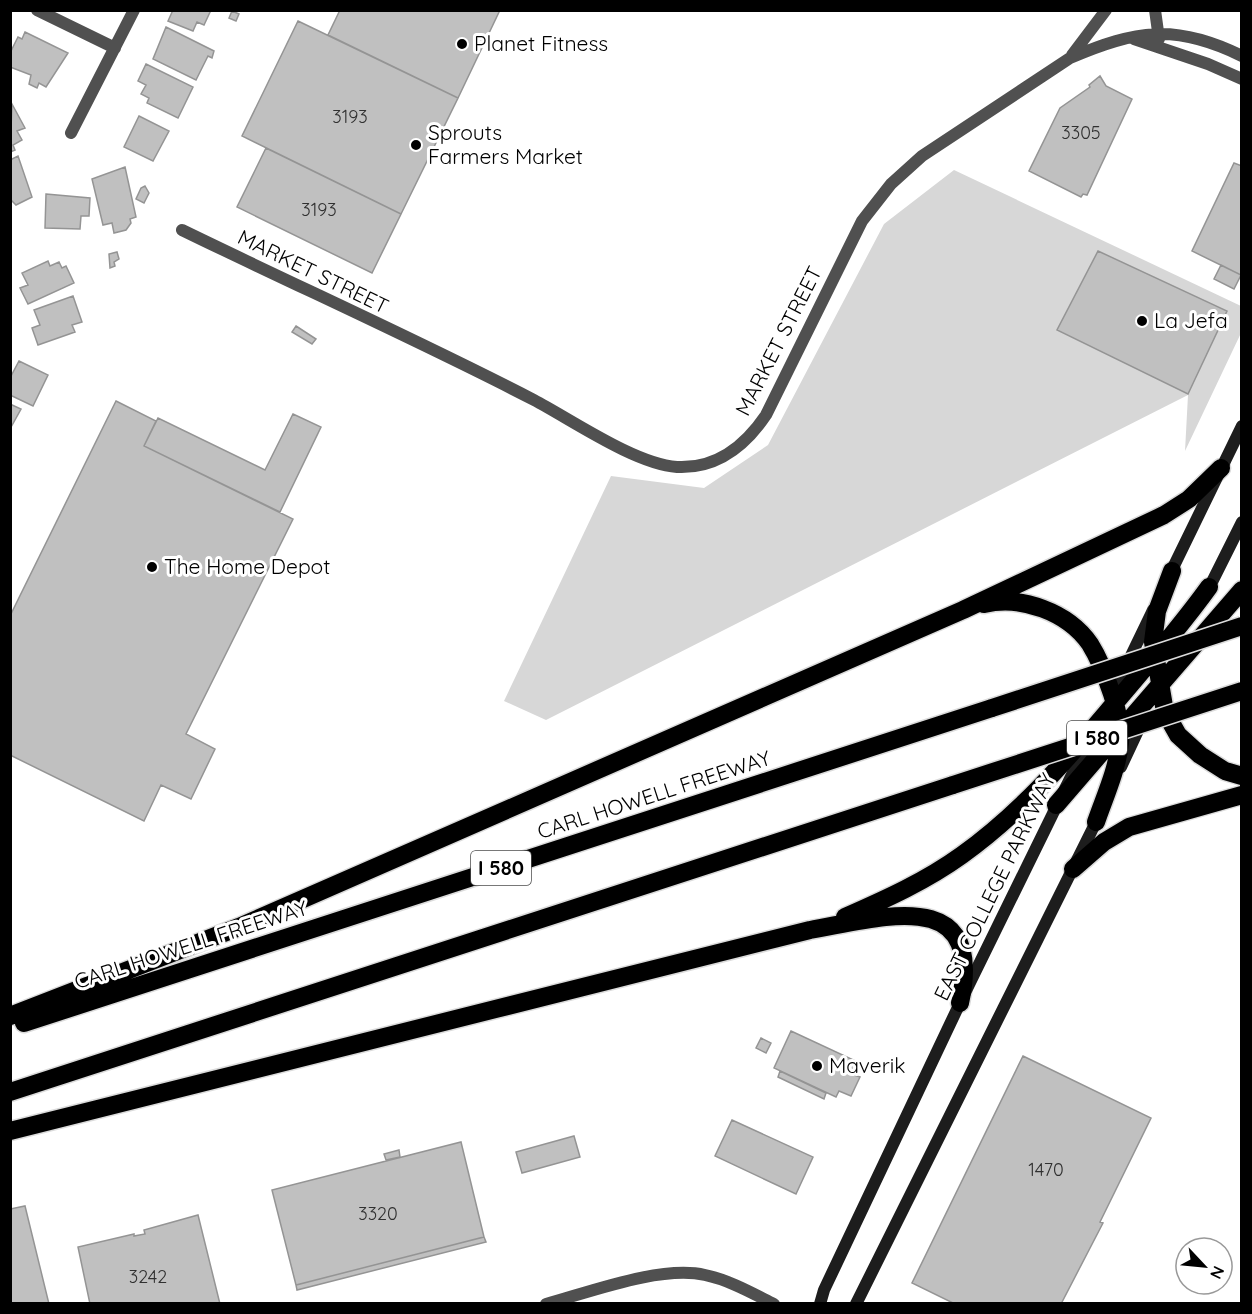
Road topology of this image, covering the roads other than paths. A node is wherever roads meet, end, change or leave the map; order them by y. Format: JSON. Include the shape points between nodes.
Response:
{"nodes":[{"id":1,"x":37,"y":10,"type":"edge"},
{"id":2,"x":134,"y":10,"type":"edge"},
{"id":3,"x":1106,"y":10,"type":"edge"},
{"id":4,"x":1155,"y":10,"type":"edge"},
{"id":5,"x":1156,"y":33,"type":"junction"},
{"id":6,"x":1134,"y":39,"type":"junction"},
{"id":7,"x":115,"y":48,"type":"junction"},
{"id":8,"x":1163,"y":48,"type":"junction"},
{"id":9,"x":1242,"y":56,"type":"edge"},
{"id":10,"x":1070,"y":58,"type":"junction"},
{"id":11,"x":1242,"y":79,"type":"edge"},
{"id":12,"x":71,"y":133,"type":"dead end"},
{"id":13,"x":182,"y":230,"type":"dead end"},
{"id":14,"x":1242,"y":426,"type":"edge"},
{"id":15,"x":1221,"y":468,"type":"junction"},
{"id":16,"x":1242,"y":522,"type":"edge"},
{"id":17,"x":1172,"y":571,"type":"junction"},
{"id":18,"x":1209,"y":587,"type":"junction"},
{"id":19,"x":1242,"y":590,"type":"edge"},
{"id":20,"x":963,"y":610,"type":"junction"},
{"id":21,"x":1242,"y":626,"type":"edge"},
{"id":22,"x":1155,"y":656,"type":"junction"},
{"id":23,"x":1160,"y":684,"type":"junction"},
{"id":24,"x":1242,"y":691,"type":"edge"},
{"id":25,"x":1114,"y":698,"type":"junction"},
{"id":26,"x":1098,"y":723,"type":"junction"},
{"id":27,"x":1119,"y":729,"type":"junction"},
{"id":28,"x":1242,"y":776,"type":"edge"},
{"id":29,"x":1242,"y":795,"type":"edge"},
{"id":30,"x":1056,"y":805,"type":"junction"},
{"id":31,"x":1096,"y":822,"type":"junction"},
{"id":32,"x":1073,"y":868,"type":"junction"},
{"id":33,"x":810,"y":930,"type":"junction"},
{"id":34,"x":960,"y":1003,"type":"junction"},
{"id":35,"x":10,"y":1016,"type":"edge"},
{"id":36,"x":10,"y":1028,"type":"edge"},
{"id":37,"x":10,"y":1092,"type":"edge"},
{"id":38,"x":10,"y":1131,"type":"edge"},
{"id":39,"x":546,"y":1304,"type":"edge"},
{"id":40,"x":774,"y":1304,"type":"edge"},
{"id":41,"x":820,"y":1304,"type":"edge"},
{"id":42,"x":856,"y":1304,"type":"edge"}],
"edges":[{"from":1,"to":7,"type":"street"},
{"from":2,"to":7,"type":"street"},
{"from":3,"to":10,"type":"street"},
{"from":4,"to":5,"type":"street"},
{"from":5,"to":6,"type":"street","name":"MARKET STREET"},
{"from":5,"to":8,"type":"street"},
{"from":5,"to":9,"type":"street","name":"MARKET STREET","via":[[1194,37]]},
{"from":6,"to":8,"type":"street","name":"MARKET STREET"},
{"from":6,"to":10,"type":"street","name":"MARKET STREET"},
{"from":7,"to":12,"type":"street"},
{"from":8,"to":11,"type":"street","name":"MARKET STREET"},
{"from":10,"to":13,"type":"street","name":"MARKET STREET","via":[[922,156],[891,184],[862,221],[766,415],[742,446],[722,459],[702,464],[678,467],[637,455],[533,399]]},
{"from":14,"to":15,"type":"main road"},
{"from":15,"to":17,"type":"main road"},
{"from":15,"to":20,"type":"highway","via":[[1189,499],[1164,515]]},
{"from":16,"to":18,"type":"main road"},
{"from":17,"to":22,"type":"highway","via":[[1157,611]]},
{"from":17,"to":25,"type":"main road"},
{"from":18,"to":22,"type":"highway"},
{"from":18,"to":23,"type":"main road"},
{"from":19,"to":23,"type":"highway"},
{"from":20,"to":25,"type":"highway","via":[[994,602],[1025,603],[1069,623],[1088,642],[1104,667]]},
{"from":20,"to":35,"type":"highway","via":[[218,936]]},
{"from":21,"to":36,"type":"highway","name":"CARL HOWELL FREEWAY","number":"I 580","bridge":true},
{"from":22,"to":23,"type":"highway"},
{"from":22,"to":25,"type":"highway"},
{"from":23,"to":27,"type":"highway"},
{"from":23,"to":28,"type":"highway","via":[[1165,712],[1178,735],[1212,764]]},
{"from":23,"to":31,"type":"main road"},
{"from":24,"to":37,"type":"highway","number":"I 580","bridge":true},
{"from":25,"to":26,"type":"highway"},
{"from":25,"to":27,"type":"highway"},
{"from":26,"to":30,"type":"main road","name":"EAST COLLEGE PARKWAY"},
{"from":26,"to":33,"type":"highway","via":[[1028,800],[963,855],[912,886]]},
{"from":27,"to":30,"type":"highway"},
{"from":27,"to":31,"type":"highway","via":[[1121,741],[1115,770]]},
{"from":29,"to":32,"type":"highway","via":[[1130,827],[1104,842]]},
{"from":30,"to":34,"type":"main road","name":"EAST COLLEGE PARKWAY"},
{"from":31,"to":32,"type":"main road"},
{"from":32,"to":42,"type":"main road"},
{"from":33,"to":34,"type":"highway","via":[[898,915],[933,918],[953,935],[962,954]]},
{"from":33,"to":38,"type":"highway"},
{"from":34,"to":41,"type":"main road","name":"EAST COLLEGE PARKWAY"},
{"from":39,"to":40,"type":"street","via":[[648,1277],[680,1273],[718,1278]]}]}
